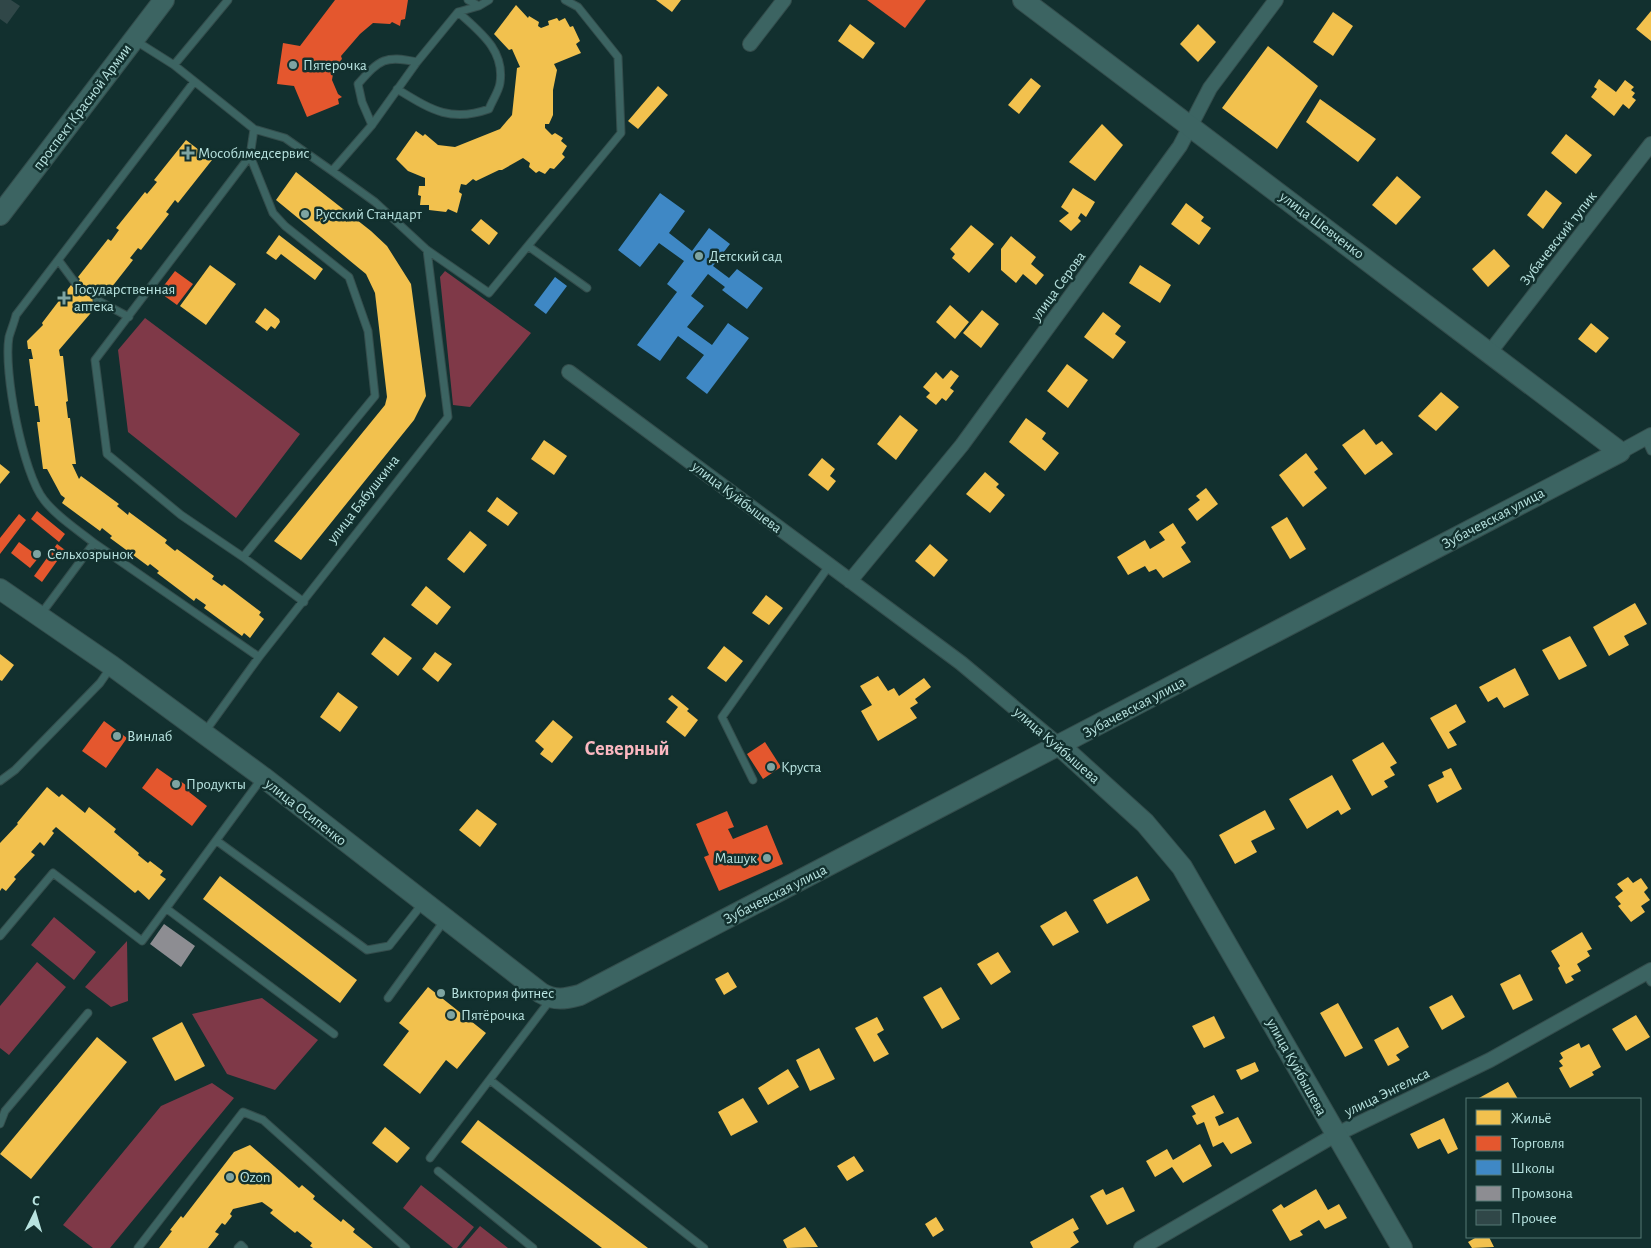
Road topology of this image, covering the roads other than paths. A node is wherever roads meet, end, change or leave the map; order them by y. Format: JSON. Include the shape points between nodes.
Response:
{"nodes":[{"id":1,"x":164,"y":0,"type":"edge"},
{"id":2,"x":228,"y":0,"type":"edge"},
{"id":3,"x":468,"y":0,"type":"edge"},
{"id":4,"x":489,"y":0,"type":"edge"},
{"id":5,"x":565,"y":0,"type":"edge"},
{"id":6,"x":784,"y":0,"type":"edge"},
{"id":7,"x":1023,"y":0,"type":"edge"},
{"id":8,"x":1276,"y":0,"type":"edge"},
{"id":9,"x":478,"y":6,"type":"junction"},
{"id":10,"x":458,"y":12,"type":"junction"},
{"id":11,"x":133,"y":40,"type":"junction"},
{"id":12,"x":750,"y":44,"type":"dead end"},
{"id":13,"x":417,"y":62,"type":"junction"},
{"id":14,"x":174,"y":65,"type":"junction"},
{"id":15,"x":194,"y":82,"type":"junction"},
{"id":16,"x":397,"y":89,"type":"junction"},
{"id":17,"x":372,"y":125,"type":"junction"},
{"id":18,"x":1191,"y":126,"type":"junction"},
{"id":19,"x":254,"y":129,"type":"junction"},
{"id":20,"x":1651,"y":144,"type":"edge"},
{"id":21,"x":250,"y":156,"type":"junction"},
{"id":22,"x":332,"y":171,"type":"junction"},
{"id":23,"x":0,"y":215,"type":"edge"},
{"id":24,"x":528,"y":246,"type":"junction"},
{"id":25,"x":427,"y":250,"type":"junction"},
{"id":26,"x":59,"y":261,"type":"junction"},
{"id":27,"x":76,"y":284,"type":"dead end"},
{"id":28,"x":587,"y":288,"type":"dead end"},
{"id":29,"x":96,"y":300,"type":"dead end"},
{"id":30,"x":129,"y":317,"type":"junction"},
{"id":31,"x":1490,"y":352,"type":"junction"},
{"id":32,"x":569,"y":372,"type":"dead end"},
{"id":33,"x":1649,"y":442,"type":"edge"},
{"id":34,"x":1620,"y":452,"type":"junction"},
{"id":35,"x":94,"y":542,"type":"junction"},
{"id":36,"x":243,"y":557,"type":"junction"},
{"id":37,"x":829,"y":566,"type":"junction"},
{"id":38,"x":850,"y":581,"type":"junction"},
{"id":39,"x":0,"y":589,"type":"edge"},
{"id":40,"x":304,"y":602,"type":"junction"},
{"id":41,"x":39,"y":616,"type":"junction"},
{"id":42,"x":259,"y":658,"type":"junction"},
{"id":43,"x":112,"y":666,"type":"junction"},
{"id":44,"x":203,"y":735,"type":"junction"},
{"id":45,"x":1060,"y":746,"type":"junction"},
{"id":46,"x":263,"y":777,"type":"junction"},
{"id":47,"x":0,"y":780,"type":"edge"},
{"id":48,"x":753,"y":780,"type":"dead end"},
{"id":49,"x":217,"y":841,"type":"junction"},
{"id":50,"x":423,"y":902,"type":"junction"},
{"id":51,"x":167,"y":909,"type":"junction"},
{"id":52,"x":445,"y":920,"type":"junction"},
{"id":53,"x":0,"y":936,"type":"edge"},
{"id":54,"x":1649,"y":975,"type":"edge"},
{"id":55,"x":388,"y":998,"type":"dead end"},
{"id":56,"x":557,"y":999,"type":"junction"},
{"id":57,"x":88,"y":1013,"type":"dead end"},
{"id":58,"x":334,"y":1034,"type":"dead end"},
{"id":59,"x":490,"y":1080,"type":"junction"},
{"id":60,"x":1,"y":1121,"type":"edge"},
{"id":61,"x":1335,"y":1135,"type":"junction"},
{"id":62,"x":430,"y":1158,"type":"dead end"},
{"id":63,"x":438,"y":1172,"type":"dead end"},
{"id":64,"x":138,"y":1248,"type":"edge"},
{"id":65,"x":238,"y":1248,"type":"edge"},
{"id":66,"x":244,"y":1248,"type":"edge"},
{"id":67,"x":406,"y":1248,"type":"edge"},
{"id":68,"x":533,"y":1248,"type":"edge"},
{"id":69,"x":704,"y":1248,"type":"edge"},
{"id":70,"x":1141,"y":1248,"type":"edge"},
{"id":71,"x":1402,"y":1248,"type":"edge"}],
"edges":[{"from":1,"to":11,"type":"street","name":"проспект Красной Армии"},
{"from":2,"to":14,"type":"lane"},
{"from":3,"to":9,"type":"lane"},
{"from":4,"to":9,"type":"lane"},
{"from":5,"to":24,"type":"lane","via":[[578,7],[618,57],[621,133]]},
{"from":6,"to":12,"type":"street"},
{"from":7,"to":18,"type":"street","name":"улица Шевченко"},
{"from":8,"to":18,"type":"street","name":"улица Серова","via":[[1210,88]]},
{"from":9,"to":10,"type":"lane"},
{"from":10,"to":13,"type":"lane"},
{"from":10,"to":16,"type":"lane","via":[[488,38],[498,57],[500,84],[489,109],[471,115],[449,115]]},
{"from":11,"to":14,"type":"lane"},
{"from":11,"to":23,"type":"street","name":"проспект Красной Армии"},
{"from":13,"to":16,"type":"lane"},
{"from":13,"to":17,"type":"lane","via":[[395,57],[382,60],[358,84]]},
{"from":14,"to":15,"type":"lane"},
{"from":15,"to":19,"type":"lane"},
{"from":15,"to":26,"type":"lane"},
{"from":16,"to":17,"type":"lane"},
{"from":17,"to":22,"type":"lane"},
{"from":18,"to":31,"type":"street","name":"улица Шевченко"},
{"from":18,"to":38,"type":"street","name":"улица Серова","via":[[1180,146],[962,445]]},
{"from":19,"to":21,"type":"lane"},
{"from":19,"to":22,"type":"lane","via":[[285,138]]},
{"from":20,"to":31,"type":"street","name":"Зубачевский тупик"},
{"from":21,"to":30,"type":"lane"},
{"from":21,"to":36,"type":"lane","via":[[273,213],[349,277],[368,331],[375,396]]},
{"from":22,"to":25,"type":"lane","via":[[375,202]]},
{"from":24,"to":25,"type":"lane","via":[[490,293]]},
{"from":24,"to":28,"type":"lane"},
{"from":25,"to":40,"type":"lane","name":"улица Бабушкина","via":[[448,417]]},
{"from":26,"to":27,"type":"lane"},
{"from":26,"to":35,"type":"lane","via":[[16,316],[9,338],[10,376],[30,473],[44,500]]},
{"from":29,"to":30,"type":"lane"},
{"from":30,"to":36,"type":"lane","via":[[95,360],[107,454],[181,515]]},
{"from":31,"to":34,"type":"street","name":"улица Шевченко"},
{"from":32,"to":37,"type":"street","name":"улица Куйбышева"},
{"from":33,"to":34,"type":"street","name":"Зубачевская улица"},
{"from":34,"to":45,"type":"street","name":"Зубачевская улица"},
{"from":35,"to":41,"type":"lane"},
{"from":35,"to":42,"type":"lane"},
{"from":36,"to":40,"type":"lane"},
{"from":37,"to":38,"type":"street","name":"улица Куйбышева"},
{"from":37,"to":48,"type":"lane","via":[[722,717]]},
{"from":38,"to":45,"type":"street","name":"улица Куйбышева","via":[[961,662]]},
{"from":39,"to":41,"type":"street","name":"улица Осипенко"},
{"from":40,"to":42,"type":"lane","name":"улица Бабушкина"},
{"from":41,"to":43,"type":"street","name":"улица Осипенко"},
{"from":42,"to":44,"type":"lane","name":"улица Бабушкина"},
{"from":43,"to":44,"type":"street","name":"улица Осипенко"},
{"from":43,"to":47,"type":"lane","via":[[100,683],[36,750]]},
{"from":44,"to":46,"type":"street","name":"улица Осипенко"},
{"from":45,"to":56,"type":"street","name":"Зубачевская улица","via":[[580,995]]},
{"from":45,"to":61,"type":"street","name":"улица Куйбышева","via":[[1144,823],[1182,867]]},
{"from":46,"to":49,"type":"lane"},
{"from":46,"to":50,"type":"street","name":"улица Осипенко"},
{"from":49,"to":50,"type":"lane","via":[[367,950],[389,946]]},
{"from":49,"to":51,"type":"lane"},
{"from":50,"to":52,"type":"street","name":"улица Осипенко"},
{"from":51,"to":53,"type":"lane","via":[[142,941],[53,873]]},
{"from":51,"to":58,"type":"lane"},
{"from":52,"to":55,"type":"lane"},
{"from":52,"to":56,"type":"street","name":"улица Осипенко"},
{"from":54,"to":61,"type":"street","name":"улица Энгельса","via":[[1490,1060]]},
{"from":56,"to":59,"type":"lane"},
{"from":57,"to":60,"type":"lane"},
{"from":59,"to":62,"type":"lane"},
{"from":59,"to":69,"type":"lane"},
{"from":61,"to":70,"type":"street","name":"улица Энгельса"},
{"from":61,"to":71,"type":"street","name":"улица Куйбышева"},
{"from":63,"to":68,"type":"lane"},
{"from":64,"to":67,"type":"lane","via":[[243,1112],[263,1120]]},
{"from":65,"to":66,"type":"lane","via":[[240,1245]]}]}
